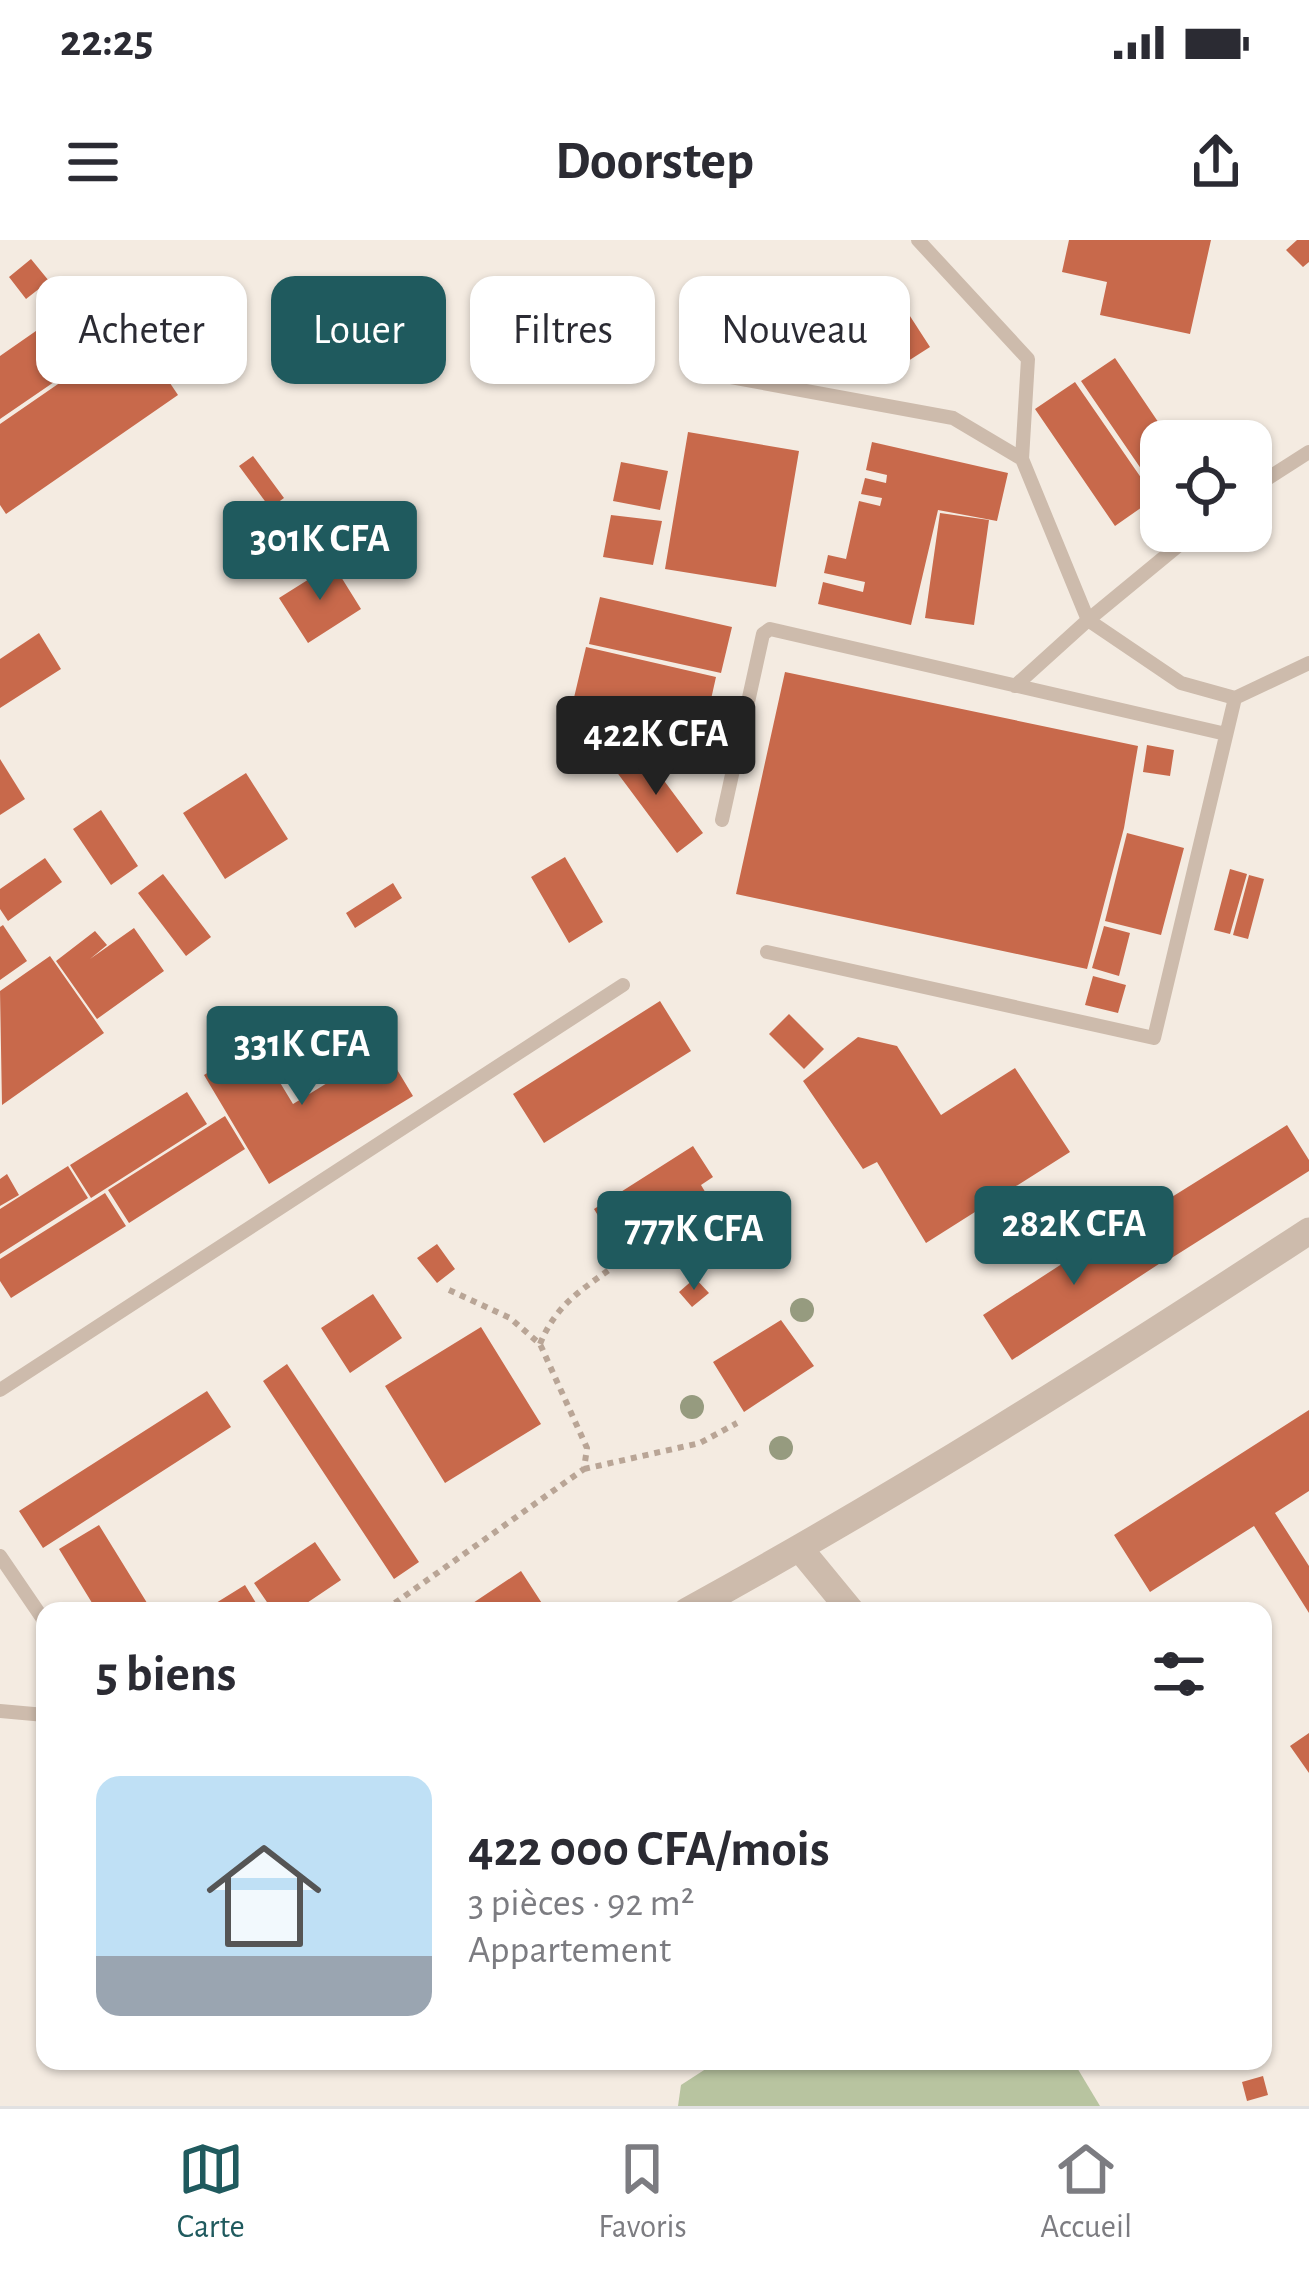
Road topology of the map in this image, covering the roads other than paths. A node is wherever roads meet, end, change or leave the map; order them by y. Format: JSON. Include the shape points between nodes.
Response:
{"nodes":[{"id":1,"x":918,"y":240,"type":"edge"},
{"id":2,"x":769,"y":384,"type":"edge"},
{"id":3,"x":1309,"y":452,"type":"edge"},
{"id":4,"x":1022,"y":459,"type":"junction"},
{"id":5,"x":1272,"y":476,"type":"edge"},
{"id":6,"x":1171,"y":552,"type":"edge"},
{"id":7,"x":1088,"y":620,"type":"junction"},
{"id":8,"x":1309,"y":663,"type":"edge"},
{"id":9,"x":1015,"y":686,"type":"junction"},
{"id":10,"x":1235,"y":698,"type":"junction"},
{"id":11,"x":1226,"y":734,"type":"junction"},
{"id":12,"x":722,"y":820,"type":"dead end"},
{"id":13,"x":767,"y":952,"type":"dead end"},
{"id":14,"x":623,"y":985,"type":"dead end"},
{"id":15,"x":1309,"y":1231,"type":"edge"},
{"id":16,"x":0,"y":1390,"type":"edge"},
{"id":17,"x":800,"y":1549,"type":"junction"},
{"id":18,"x":0,"y":1556,"type":"edge"},
{"id":19,"x":703,"y":1602,"type":"edge"},
{"id":20,"x":843,"y":1602,"type":"edge"},
{"id":21,"x":36,"y":1609,"type":"edge"},
{"id":22,"x":0,"y":1711,"type":"edge"},
{"id":23,"x":36,"y":1713,"type":"edge"}],
"edges":[{"from":1,"to":4,"type":"lane","via":[[1028,359]]},
{"from":2,"to":4,"type":"lane","via":[[953,418]]},
{"from":3,"to":5,"type":"lane"},
{"from":4,"to":7,"type":"lane"},
{"from":6,"to":7,"type":"lane"},
{"from":7,"to":9,"type":"lane"},
{"from":7,"to":10,"type":"lane","via":[[1181,683]]},
{"from":8,"to":10,"type":"lane"},
{"from":9,"to":11,"type":"lane"},
{"from":9,"to":12,"type":"lane","via":[[766,630]]},
{"from":10,"to":11,"type":"lane"},
{"from":11,"to":13,"type":"lane","via":[[1154,1038]]},
{"from":14,"to":16,"type":"lane"},
{"from":15,"to":17,"type":"street"},
{"from":17,"to":19,"type":"street"},
{"from":17,"to":20,"type":"street"},
{"from":18,"to":21,"type":"lane"},
{"from":22,"to":23,"type":"lane"}]}
